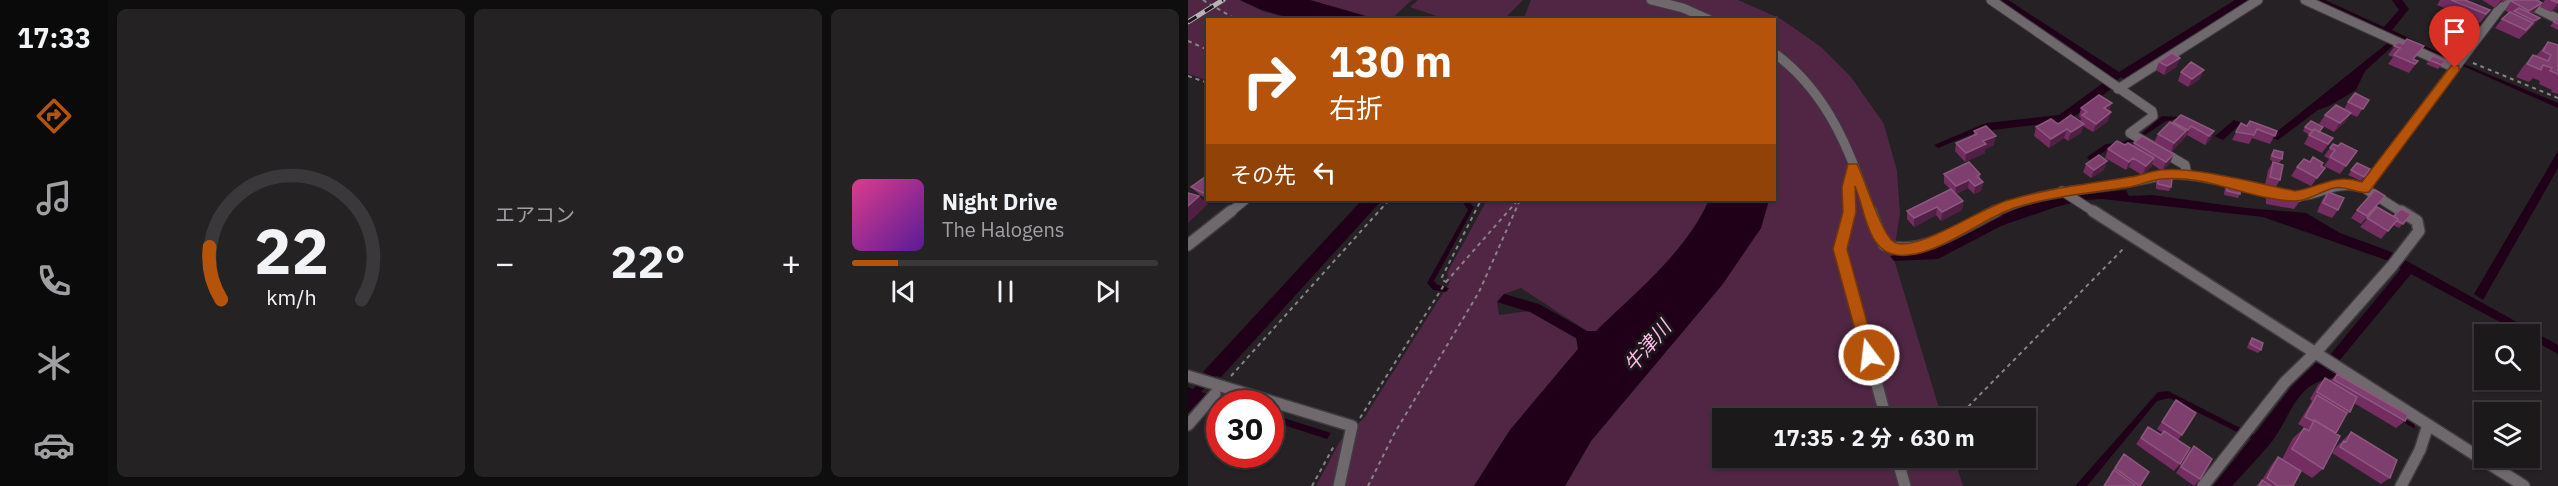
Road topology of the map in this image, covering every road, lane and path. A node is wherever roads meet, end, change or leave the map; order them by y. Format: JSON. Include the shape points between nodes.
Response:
{"nodes":[{"id":1,"x":1203,"y":0,"type":"edge"},
{"id":2,"x":1651,"y":0,"type":"edge"},
{"id":3,"x":1991,"y":0,"type":"edge"},
{"id":4,"x":2258,"y":0,"type":"edge"},
{"id":5,"x":2305,"y":0,"type":"edge"},
{"id":6,"x":2516,"y":0,"type":"edge"},
{"id":7,"x":2520,"y":0,"type":"edge"},
{"id":8,"x":1234,"y":18,"type":"edge"},
{"id":9,"x":1706,"y":18,"type":"edge"},
{"id":10,"x":2558,"y":19,"type":"edge"},
{"id":11,"x":1188,"y":41,"type":"edge"},
{"id":12,"x":1206,"y":49,"type":"edge"},
{"id":13,"x":1776,"y":53,"type":"edge"},
{"id":14,"x":2458,"y":64,"type":"junction"},
{"id":15,"x":1188,"y":76,"type":"edge"},
{"id":16,"x":1206,"y":82,"type":"edge"},
{"id":17,"x":2118,"y":89,"type":"junction"},
{"id":18,"x":2558,"y":98,"type":"edge"},
{"id":19,"x":1852,"y":167,"type":"junction"},
{"id":20,"x":2187,"y":175,"type":"junction"},
{"id":21,"x":2364,"y":188,"type":"junction"},
{"id":22,"x":2062,"y":191,"type":"junction"},
{"id":23,"x":1244,"y":201,"type":"edge"},
{"id":24,"x":1388,"y":201,"type":"edge"},
{"id":25,"x":1480,"y":201,"type":"edge"},
{"id":26,"x":1518,"y":201,"type":"edge"},
{"id":27,"x":1519,"y":201,"type":"edge"},
{"id":28,"x":2135,"y":237,"type":"junction"},
{"id":29,"x":1188,"y":245,"type":"edge"},
{"id":30,"x":1446,"y":282,"type":"junction"},
{"id":31,"x":2316,"y":352,"type":"junction"},
{"id":32,"x":1207,"y":388,"type":"edge"},
{"id":33,"x":1883,"y":408,"type":"edge"},
{"id":34,"x":1967,"y":408,"type":"edge"},
{"id":35,"x":1188,"y":425,"type":"edge"},
{"id":36,"x":2428,"y":425,"type":"junction"},
{"id":37,"x":1352,"y":426,"type":"junction"},
{"id":38,"x":1900,"y":468,"type":"edge"},
{"id":39,"x":1312,"y":486,"type":"edge"},
{"id":40,"x":1339,"y":486,"type":"edge"},
{"id":41,"x":1368,"y":486,"type":"edge"},
{"id":42,"x":1905,"y":486,"type":"edge"},
{"id":43,"x":2203,"y":486,"type":"edge"},
{"id":44,"x":2401,"y":486,"type":"edge"},
{"id":45,"x":2524,"y":486,"type":"edge"}],
"edges":[{"from":1,"to":8,"type":"path"},
{"from":2,"to":9,"type":"street"},
{"from":3,"to":17,"type":"street"},
{"from":4,"to":17,"type":"street"},
{"from":5,"to":14,"type":"street"},
{"from":6,"to":14,"type":"street","via":[[2501,7]]},
{"from":7,"to":10,"type":"street"},
{"from":11,"to":12,"type":"path"},
{"from":13,"to":19,"type":"street","via":[[1801,72],[1813,87],[1838,128]]},
{"from":14,"to":18,"type":"path"},
{"from":14,"to":21,"type":"street"},
{"from":15,"to":16,"type":"path"},
{"from":17,"to":20,"type":"street","via":[[2152,111],[2153,116],[2130,133],[2185,165]]},
{"from":19,"to":22,"type":"street","via":[[1878,234],[1884,244],[1898,250],[1924,246],[2009,205]]},
{"from":19,"to":33,"type":"street","via":[[1849,212],[1840,249]]},
{"from":20,"to":21,"type":"street","via":[[2295,196],[2311,194],[2332,183]]},
{"from":20,"to":22,"type":"street","via":[[2161,174]]},
{"from":21,"to":31,"type":"street","via":[[2411,216],[2420,226],[2396,261]]},
{"from":22,"to":28,"type":"street"},
{"from":23,"to":29,"type":"street"},
{"from":24,"to":32,"type":"path"},
{"from":25,"to":30,"type":"path","via":[[1441,279]]},
{"from":26,"to":30,"type":"path"},
{"from":27,"to":41,"type":"path","via":[[1479,292]]},
{"from":28,"to":31,"type":"street"},
{"from":28,"to":34,"type":"path"},
{"from":30,"to":37,"type":"path"},
{"from":31,"to":36,"type":"street"},
{"from":31,"to":43,"type":"street","via":[[2284,382]]},
{"from":32,"to":35,"type":"street"},
{"from":32,"to":37,"type":"street"},
{"from":36,"to":44,"type":"street"},
{"from":36,"to":45,"type":"street"},
{"from":37,"to":39,"type":"path","via":[[1338,439]]},
{"from":37,"to":40,"type":"street"},
{"from":38,"to":42,"type":"street"}]}
